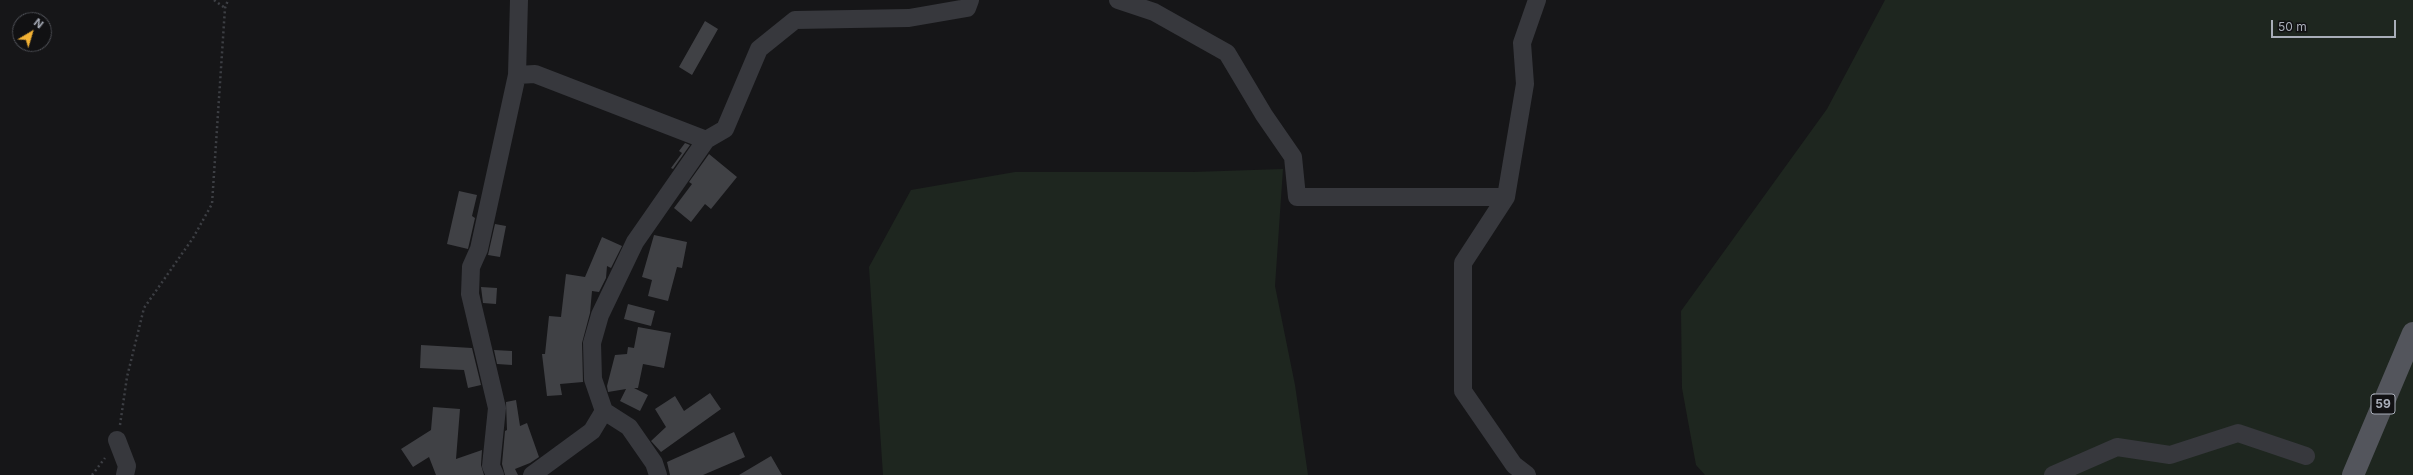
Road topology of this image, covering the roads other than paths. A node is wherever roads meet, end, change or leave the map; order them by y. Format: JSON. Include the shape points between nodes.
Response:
{"nodes":[{"id":1,"x":519,"y":0,"type":"edge"},
{"id":2,"x":970,"y":0,"type":"edge"},
{"id":3,"x":1118,"y":0,"type":"edge"},
{"id":4,"x":1537,"y":0,"type":"edge"},
{"id":5,"x":517,"y":75,"type":"junction"},
{"id":6,"x":706,"y":140,"type":"junction"},
{"id":7,"x":1506,"y":197,"type":"junction"},
{"id":8,"x":2413,"y":333,"type":"edge"},
{"id":9,"x":604,"y":411,"type":"junction"},
{"id":10,"x":117,"y":440,"type":"road end"},
{"id":11,"x":2306,"y":456,"type":"dead end"},
{"id":12,"x":125,"y":475,"type":"edge"},
{"id":13,"x":495,"y":475,"type":"edge"},
{"id":14,"x":532,"y":475,"type":"edge"},
{"id":15,"x":658,"y":475,"type":"edge"},
{"id":16,"x":1528,"y":475,"type":"edge"},
{"id":17,"x":2053,"y":475,"type":"edge"},
{"id":18,"x":2353,"y":475,"type":"edge"}],
"edges":[{"from":1,"to":5,"type":"street"},
{"from":2,"to":6,"type":"street","via":[[967,8],[908,18],[794,20],[759,49],[725,129]]},
{"from":3,"to":7,"type":"street","via":[[1154,12],[1227,53],[1293,157],[1297,197]]},
{"from":4,"to":7,"type":"street","via":[[1522,43],[1525,84]]},
{"from":5,"to":6,"type":"street","via":[[535,74]]},
{"from":5,"to":13,"type":"street","via":[[479,249],[471,267],[470,294],[497,408],[490,466]]},
{"from":6,"to":9,"type":"street","via":[[635,242],[600,315],[592,343],[593,379]]},
{"from":7,"to":16,"type":"street","via":[[1463,263],[1463,391],[1514,465]]},
{"from":8,"to":18,"type":"main road","number":"59"},
{"from":9,"to":14,"type":"street","via":[[592,432]]},
{"from":9,"to":15,"type":"street","via":[[629,427],[654,462]]},
{"from":10,"to":12,"type":"street","via":[[127,466]]},
{"from":11,"to":17,"type":"street","via":[[2238,433],[2170,455],[2117,447]]}]}
